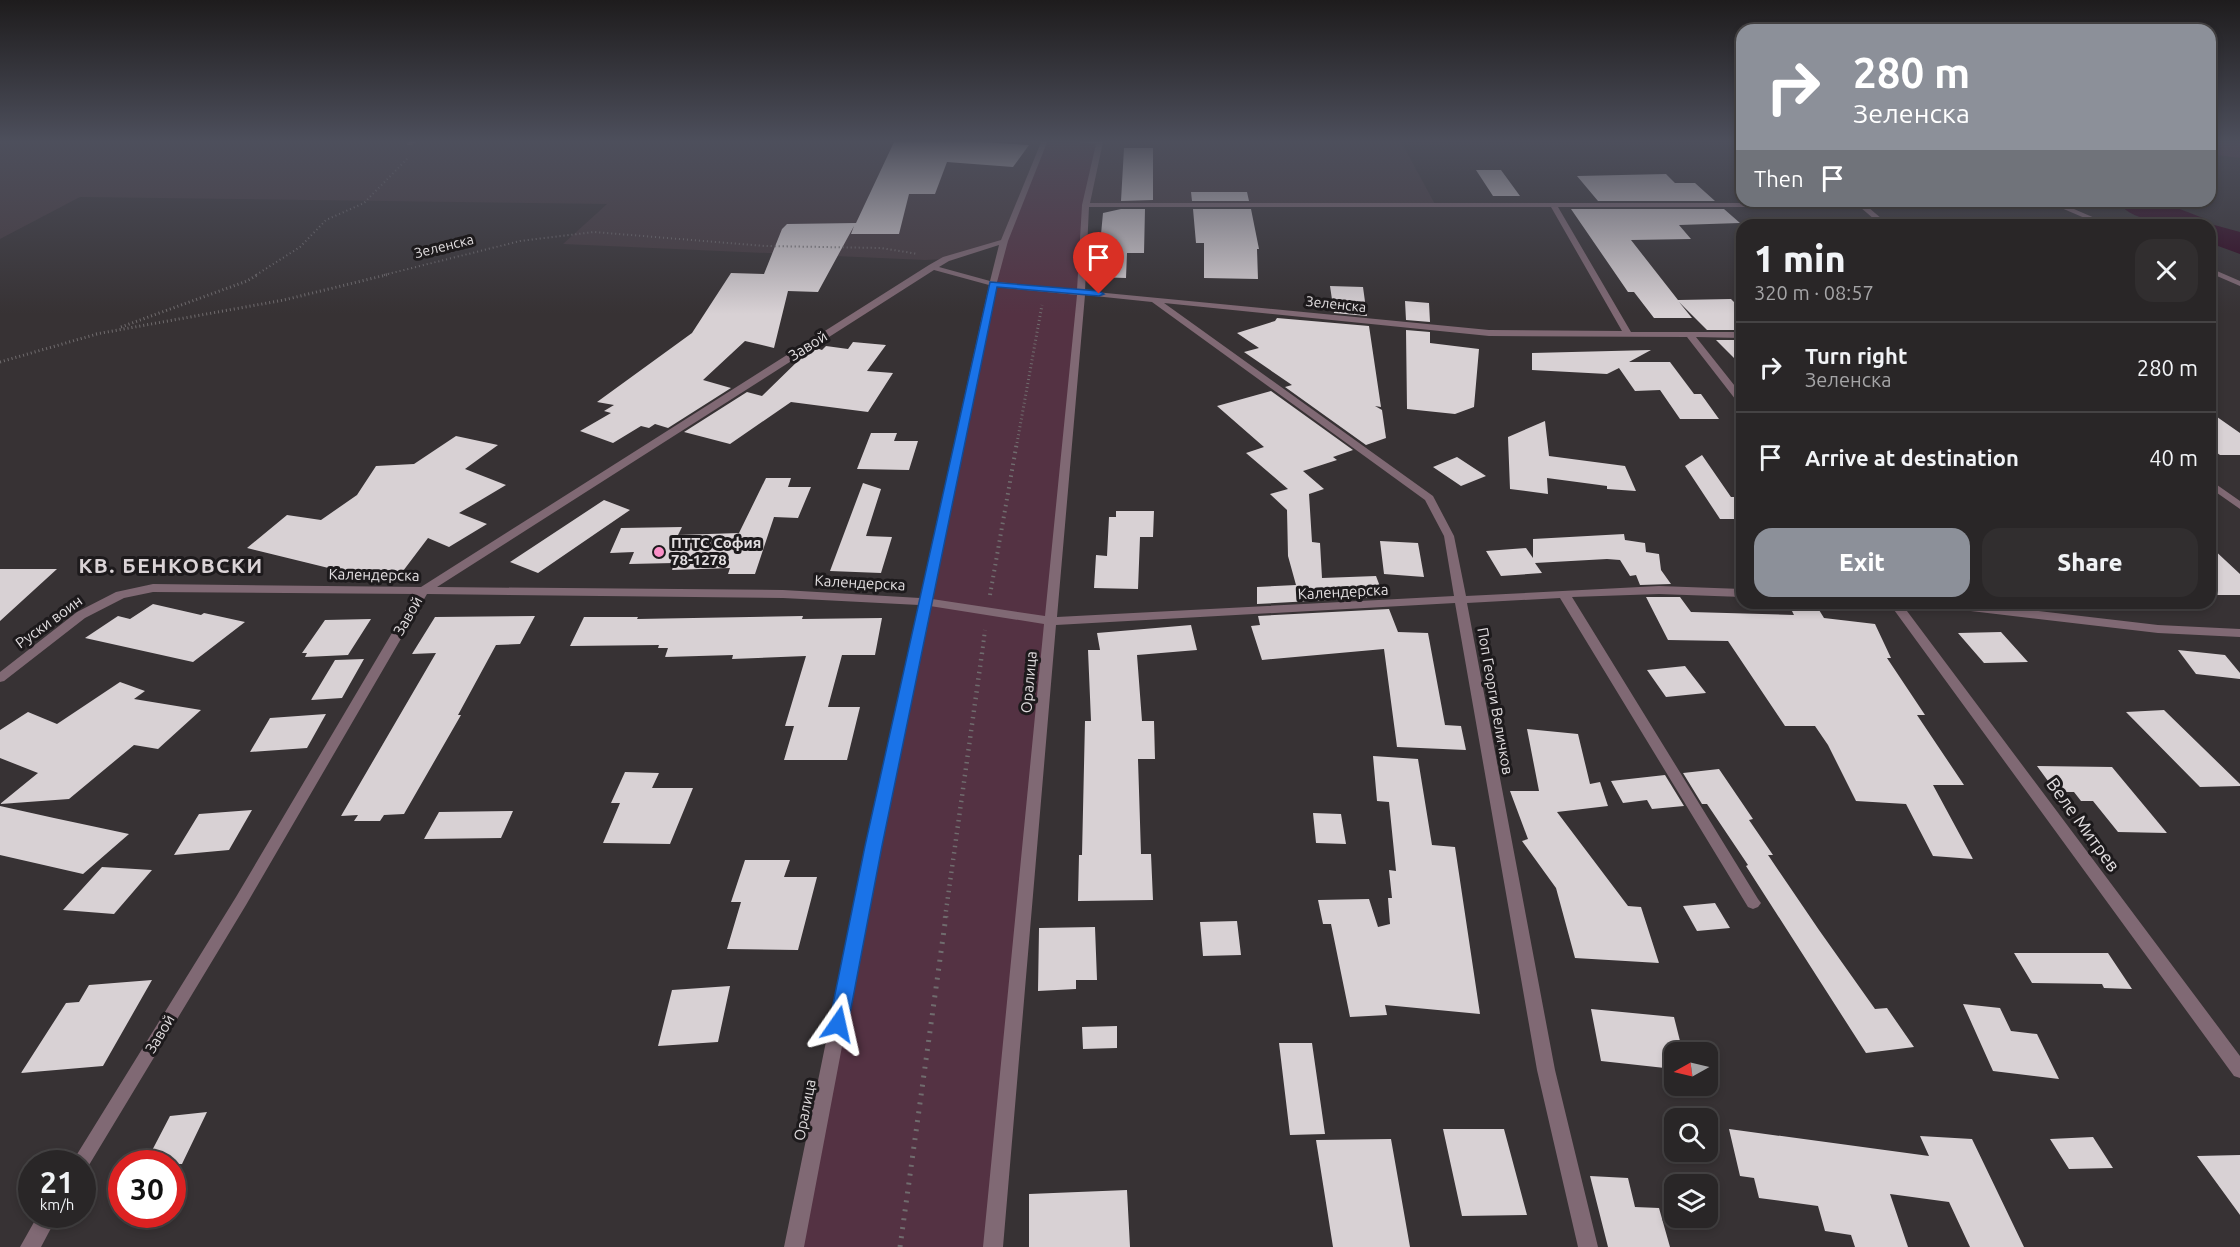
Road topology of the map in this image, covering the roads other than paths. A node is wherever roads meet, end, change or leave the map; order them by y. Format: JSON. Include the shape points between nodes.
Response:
{"nodes":[{"id":1,"x":1021,"y":198,"type":"edge"},
{"id":2,"x":1088,"y":198,"type":"edge"},
{"id":3,"x":1086,"y":205,"type":"junction"},
{"id":4,"x":1554,"y":206,"type":"junction"},
{"id":5,"x":1736,"y":207,"type":"edge"},
{"id":6,"x":1863,"y":207,"type":"edge"},
{"id":7,"x":2066,"y":207,"type":"edge"},
{"id":8,"x":1878,"y":219,"type":"edge"},
{"id":9,"x":2092,"y":219,"type":"edge"},
{"id":10,"x":1004,"y":241,"type":"junction"},
{"id":11,"x":932,"y":267,"type":"junction"},
{"id":12,"x":2216,"y":273,"type":"edge"},
{"id":13,"x":993,"y":284,"type":"junction"},
{"id":14,"x":2240,"y":284,"type":"edge"},
{"id":15,"x":1081,"y":292,"type":"junction"},
{"id":16,"x":1153,"y":299,"type":"junction"},
{"id":17,"x":1628,"y":334,"type":"junction"},
{"id":18,"x":1690,"y":335,"type":"junction"},
{"id":19,"x":1736,"y":335,"type":"edge"},
{"id":20,"x":1736,"y":394,"type":"edge"},
{"id":21,"x":2216,"y":488,"type":"edge"},
{"id":22,"x":2240,"y":507,"type":"edge"},
{"id":23,"x":423,"y":591,"type":"junction"},
{"id":24,"x":1736,"y":592,"type":"edge"},
{"id":25,"x":1564,"y":594,"type":"junction"},
{"id":26,"x":120,"y":596,"type":"joint"},
{"id":27,"x":1460,"y":601,"type":"junction"},
{"id":28,"x":926,"y":602,"type":"junction"},
{"id":29,"x":1899,"y":609,"type":"edge"},
{"id":30,"x":1988,"y":609,"type":"edge"},
{"id":31,"x":1051,"y":621,"type":"junction"},
{"id":32,"x":2240,"y":633,"type":"edge"},
{"id":33,"x":0,"y":678,"type":"edge"},
{"id":34,"x":1752,"y":903,"type":"dead end"},
{"id":35,"x":2240,"y":1070,"type":"edge"},
{"id":36,"x":89,"y":1150,"type":"edge"},
{"id":37,"x":41,"y":1228,"type":"edge"},
{"id":38,"x":30,"y":1247,"type":"edge"},
{"id":39,"x":794,"y":1247,"type":"edge"},
{"id":40,"x":993,"y":1247,"type":"edge"},
{"id":41,"x":1588,"y":1247,"type":"edge"}],
"edges":[{"from":1,"to":10,"type":"street","name":"Оралица"},
{"from":2,"to":3,"type":"street","name":"Оралица"},
{"from":3,"to":4,"type":"street"},
{"from":3,"to":15,"type":"street","name":"Оралица"},
{"from":4,"to":5,"type":"street"},
{"from":4,"to":17,"type":"street"},
{"from":6,"to":8,"type":"street"},
{"from":7,"to":9,"type":"street"},
{"from":10,"to":11,"type":"street","name":"Завой"},
{"from":10,"to":13,"type":"street","name":"Оралица"},
{"from":11,"to":13,"type":"street","name":"Зеленска"},
{"from":11,"to":23,"type":"street","name":"Завой"},
{"from":12,"to":14,"type":"street"},
{"from":13,"to":15,"type":"street","name":"Зеленска"},
{"from":13,"to":28,"type":"street","name":"Оралица"},
{"from":15,"to":16,"type":"street","name":"Зеленска"},
{"from":15,"to":31,"type":"street","name":"Оралица"},
{"from":16,"to":17,"type":"street","name":"Зеленска","via":[[1489,333]]},
{"from":16,"to":27,"type":"street","name":"Поп Георги Величков","via":[[1429,498],[1449,536]]},
{"from":17,"to":18,"type":"street","name":"Зеленска"},
{"from":18,"to":19,"type":"street","name":"Зеленска"},
{"from":18,"to":20,"type":"street"},
{"from":21,"to":22,"type":"street"},
{"from":23,"to":26,"type":"street","name":"Календерска","via":[[153,588]]},
{"from":23,"to":28,"type":"street","name":"Календерска","via":[[783,594]]},
{"from":23,"to":36,"type":"street","name":"Завой"},
{"from":24,"to":25,"type":"street","name":"Календерска"},
{"from":25,"to":27,"type":"street","name":"Календерска"},
{"from":25,"to":34,"type":"street"},
{"from":26,"to":33,"type":"street","name":"Руски воин","via":[[81,615]]},
{"from":27,"to":31,"type":"street","name":"Календерска"},
{"from":27,"to":41,"type":"street","name":"Поп Георги Величков","via":[[1546,1070]]},
{"from":28,"to":31,"type":"street","name":"Календерска"},
{"from":28,"to":39,"type":"street","name":"Оралица","via":[[873,846]]},
{"from":29,"to":35,"type":"street","name":"Веле Митрев"},
{"from":30,"to":32,"type":"street","via":[[2158,629]]},
{"from":31,"to":40,"type":"street","name":"Оралица"},
{"from":37,"to":38,"type":"street"}]}
